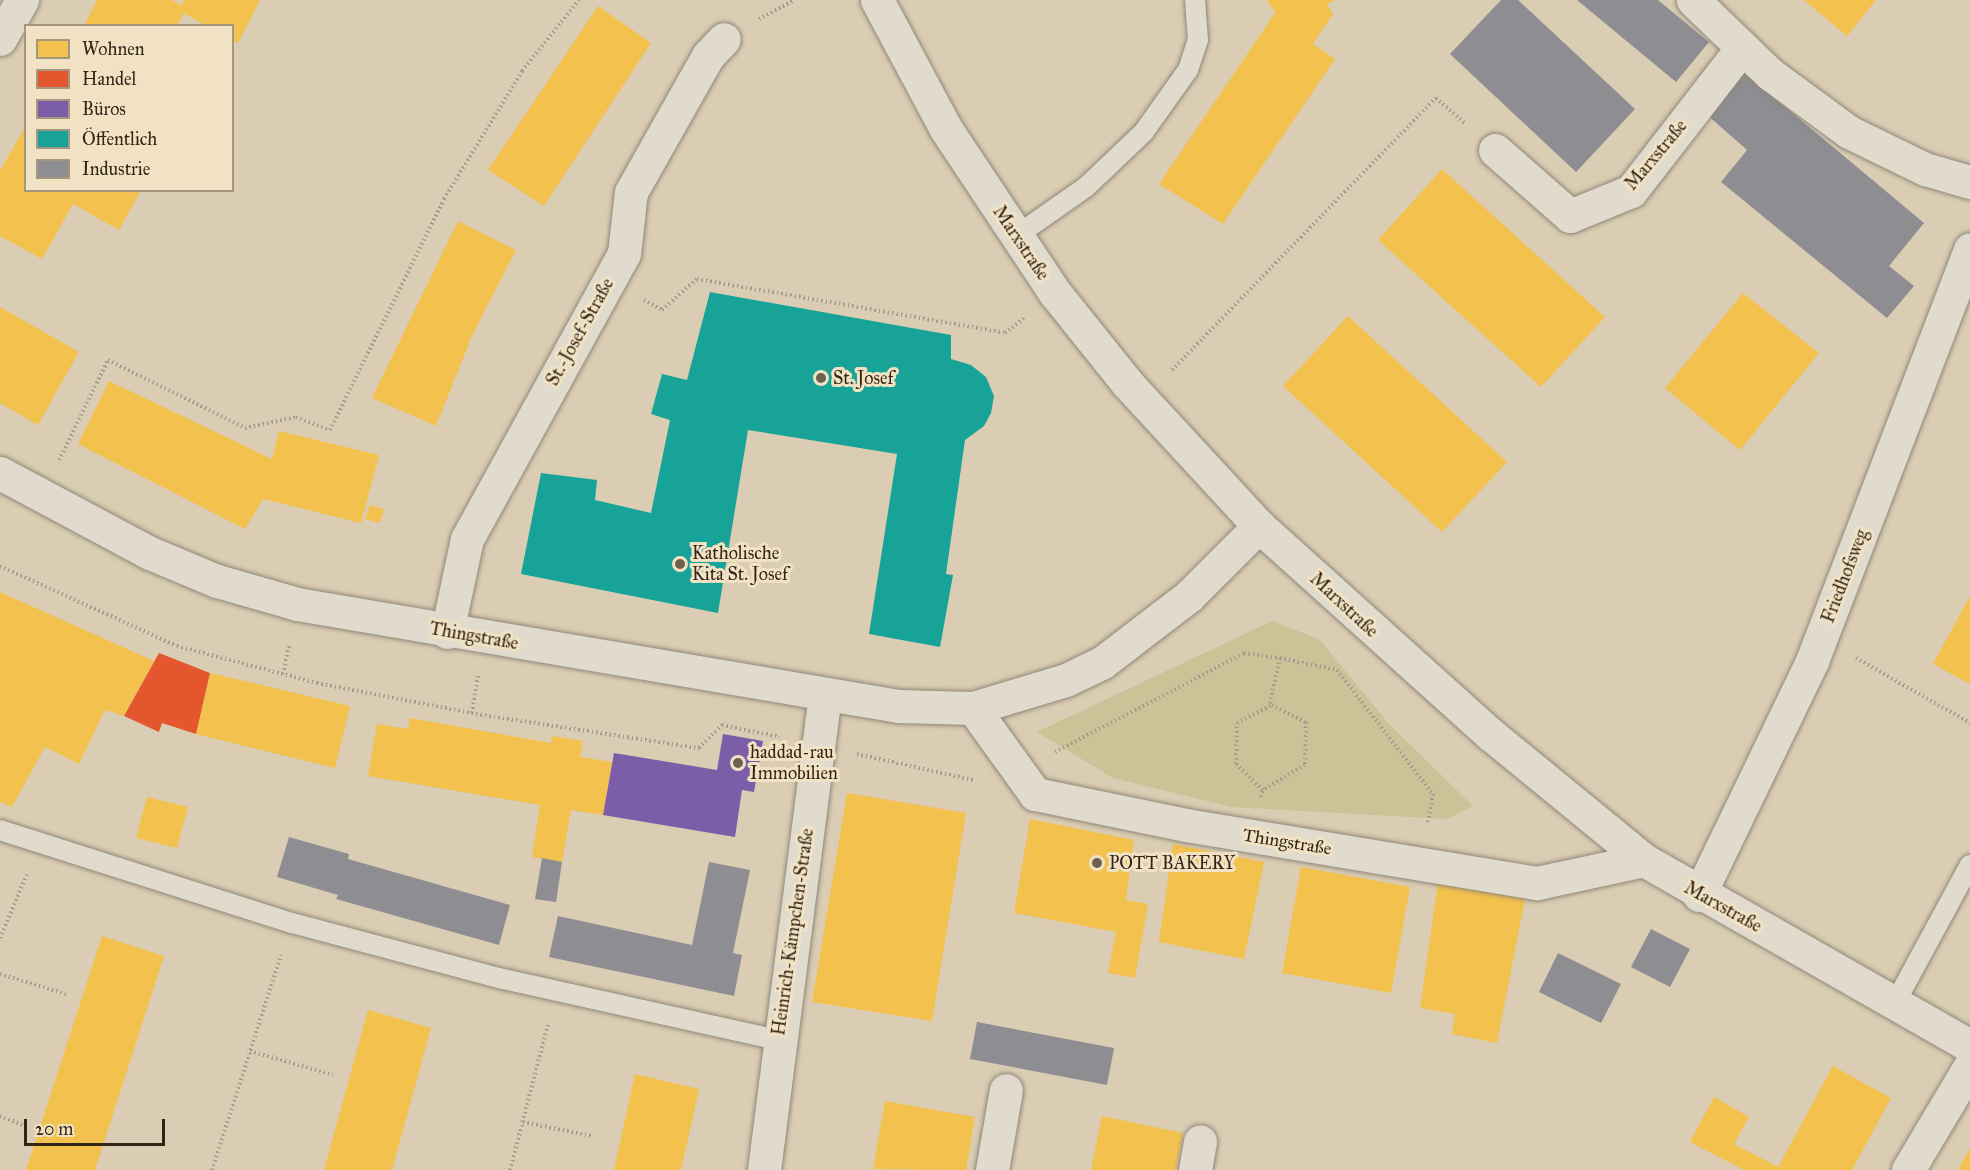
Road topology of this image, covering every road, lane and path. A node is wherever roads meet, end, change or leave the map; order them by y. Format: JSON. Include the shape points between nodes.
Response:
{"nodes":[{"id":1,"x":22,"y":0,"type":"edge"},
{"id":2,"x":579,"y":0,"type":"edge"},
{"id":3,"x":877,"y":0,"type":"edge"},
{"id":4,"x":1195,"y":0,"type":"edge"},
{"id":5,"x":1693,"y":0,"type":"edge"},
{"id":6,"x":0,"y":39,"type":"edge"},
{"id":7,"x":724,"y":39,"type":"dead end"},
{"id":8,"x":1742,"y":48,"type":"junction"},
{"id":9,"x":1496,"y":150,"type":"joint"},
{"id":10,"x":1970,"y":182,"type":"edge"},
{"id":11,"x":1016,"y":236,"type":"junction"},
{"id":12,"x":1970,"y":249,"type":"edge"},
{"id":13,"x":607,"y":282,"type":"junction"},
{"id":14,"x":1055,"y":293,"type":"junction"},
{"id":15,"x":1143,"y":401,"type":"junction"},
{"id":16,"x":0,"y":472,"type":"edge"},
{"id":17,"x":42,"y":496,"type":"junction"},
{"id":18,"x":1259,"y":526,"type":"junction"},
{"id":19,"x":0,"y":566,"type":"edge"},
{"id":20,"x":447,"y":632,"type":"junction"},
{"id":21,"x":1821,"y":638,"type":"junction"},
{"id":22,"x":287,"y":654,"type":"dead end"},
{"id":23,"x":1280,"y":658,"type":"junction"},
{"id":24,"x":283,"y":674,"type":"junction"},
{"id":25,"x":476,"y":687,"type":"dead end"},
{"id":26,"x":825,"y":695,"type":"junction"},
{"id":27,"x":1269,"y":706,"type":"junction"},
{"id":28,"x":974,"y":708,"type":"junction"},
{"id":29,"x":472,"y":713,"type":"junction"},
{"id":30,"x":1970,"y":723,"type":"edge"},
{"id":31,"x":818,"y":745,"type":"junction"},
{"id":32,"x":1263,"y":790,"type":"junction"},
{"id":33,"x":1035,"y":794,"type":"junction"},
{"id":34,"x":0,"y":830,"type":"edge"},
{"id":35,"x":1252,"y":836,"type":"junction"},
{"id":36,"x":40,"y":843,"type":"junction"},
{"id":37,"x":1644,"y":860,"type":"junction"},
{"id":38,"x":1420,"y":864,"type":"junction"},
{"id":39,"x":1970,"y":865,"type":"edge"},
{"id":40,"x":1700,"y":894,"type":"junction"},
{"id":41,"x":292,"y":923,"type":"junction"},
{"id":42,"x":0,"y":938,"type":"edge"},
{"id":43,"x":0,"y":974,"type":"edge"},
{"id":44,"x":556,"y":991,"type":"junction"},
{"id":45,"x":66,"y":994,"type":"dead end"},
{"id":46,"x":1895,"y":1003,"type":"junction"},
{"id":47,"x":778,"y":1040,"type":"junction"},
{"id":48,"x":1970,"y":1046,"type":"edge"},
{"id":49,"x":250,"y":1051,"type":"junction"},
{"id":50,"x":1970,"y":1066,"type":"edge"},
{"id":51,"x":333,"y":1075,"type":"dead end"},
{"id":52,"x":1006,"y":1090,"type":"dead end"},
{"id":53,"x":0,"y":1116,"type":"edge"},
{"id":54,"x":523,"y":1122,"type":"junction"},
{"id":55,"x":24,"y":1125,"type":"dead end"},
{"id":56,"x":592,"y":1136,"type":"dead end"},
{"id":57,"x":212,"y":1170,"type":"edge"},
{"id":58,"x":510,"y":1170,"type":"edge"},
{"id":59,"x":764,"y":1170,"type":"edge"},
{"id":60,"x":992,"y":1170,"type":"edge"},
{"id":61,"x":1908,"y":1170,"type":"edge"}],
"edges":[{"from":1,"to":6,"type":"street"},
{"from":2,"to":17,"type":"path","via":[[522,71],[444,199],[330,430],[296,417],[245,428],[108,360]]},
{"from":3,"to":11,"type":"street","name":"Marxstraße","via":[[946,129]]},
{"from":4,"to":11,"type":"lane","via":[[1198,40],[1188,70],[1143,134],[1086,187]]},
{"from":5,"to":8,"type":"street"},
{"from":7,"to":13,"type":"street","name":"St.-Josef-Straße","via":[[708,56],[631,192],[624,254]]},
{"from":8,"to":9,"type":"street","name":"Marxstraße","via":[[1630,191],[1570,216]]},
{"from":8,"to":10,"type":"street","via":[[1848,132],[1925,169]]},
{"from":9,"to":15,"type":"path","via":[[1436,98]]},
{"from":11,"to":14,"type":"street","name":"Marxstraße"},
{"from":12,"to":21,"type":"street","name":"Friedhofsweg"},
{"from":13,"to":14,"type":"path","via":[[662,310],[697,279],[1005,333]]},
{"from":13,"to":20,"type":"street","name":"St.-Josef-Straße","via":[[467,539]]},
{"from":14,"to":15,"type":"street","name":"Marxstraße"},
{"from":15,"to":18,"type":"street","name":"Marxstraße"},
{"from":16,"to":17,"type":"street","name":"Thingstraße"},
{"from":17,"to":20,"type":"street","name":"Thingstraße","via":[[150,553],[217,581],[297,604]]},
{"from":18,"to":28,"type":"street","name":"Thingstraße","via":[[1189,596],[1103,662],[1065,680]]},
{"from":18,"to":37,"type":"street","name":"Marxstraße","via":[[1481,726]]},
{"from":19,"to":24,"type":"path","via":[[177,646]]},
{"from":20,"to":26,"type":"street","name":"Thingstraße"},
{"from":21,"to":30,"type":"path"},
{"from":21,"to":40,"type":"street","name":"Friedhofsweg"},
{"from":22,"to":24,"type":"path"},
{"from":23,"to":27,"type":"path"},
{"from":23,"to":33,"type":"path","via":[[1244,653],[1056,749]]},
{"from":23,"to":38,"type":"path","via":[[1337,670],[1433,794]]},
{"from":24,"to":29,"type":"path"},
{"from":25,"to":29,"type":"path"},
{"from":26,"to":28,"type":"street","name":"Thingstraße","via":[[898,706]]},
{"from":26,"to":31,"type":"street","name":"Heinrich-Kämpchen-Straße"},
{"from":27,"to":32,"type":"path","via":[[1237,723],[1236,764]]},
{"from":27,"to":32,"type":"path","via":[[1306,722],[1305,765]]},
{"from":28,"to":33,"type":"street"},
{"from":29,"to":31,"type":"path","via":[[699,748],[722,725]]},
{"from":31,"to":33,"type":"path"},
{"from":31,"to":47,"type":"street","name":"Heinrich-Kämpchen-Straße"},
{"from":32,"to":35,"type":"path"},
{"from":33,"to":35,"type":"street","name":"Thingstraße"},
{"from":34,"to":36,"type":"lane"},
{"from":35,"to":38,"type":"street","name":"Thingstraße"},
{"from":36,"to":41,"type":"lane"},
{"from":36,"to":42,"type":"path"},
{"from":37,"to":38,"type":"street","name":"Thingstraße","via":[[1537,883]]},
{"from":37,"to":40,"type":"street","name":"Marxstraße"},
{"from":39,"to":46,"type":"lane"},
{"from":40,"to":46,"type":"street","name":"Marxstraße"},
{"from":41,"to":44,"type":"lane"},
{"from":41,"to":49,"type":"path"},
{"from":43,"to":45,"type":"path"},
{"from":44,"to":47,"type":"lane"},
{"from":44,"to":54,"type":"path"},
{"from":46,"to":48,"type":"street","name":"Marxstraße"},
{"from":47,"to":59,"type":"street","name":"Heinrich-Kämpchen-Straße"},
{"from":49,"to":51,"type":"path"},
{"from":49,"to":57,"type":"path"},
{"from":50,"to":61,"type":"street"},
{"from":52,"to":60,"type":"street"},
{"from":53,"to":55,"type":"path"},
{"from":54,"to":56,"type":"path"},
{"from":54,"to":58,"type":"path"}]}
